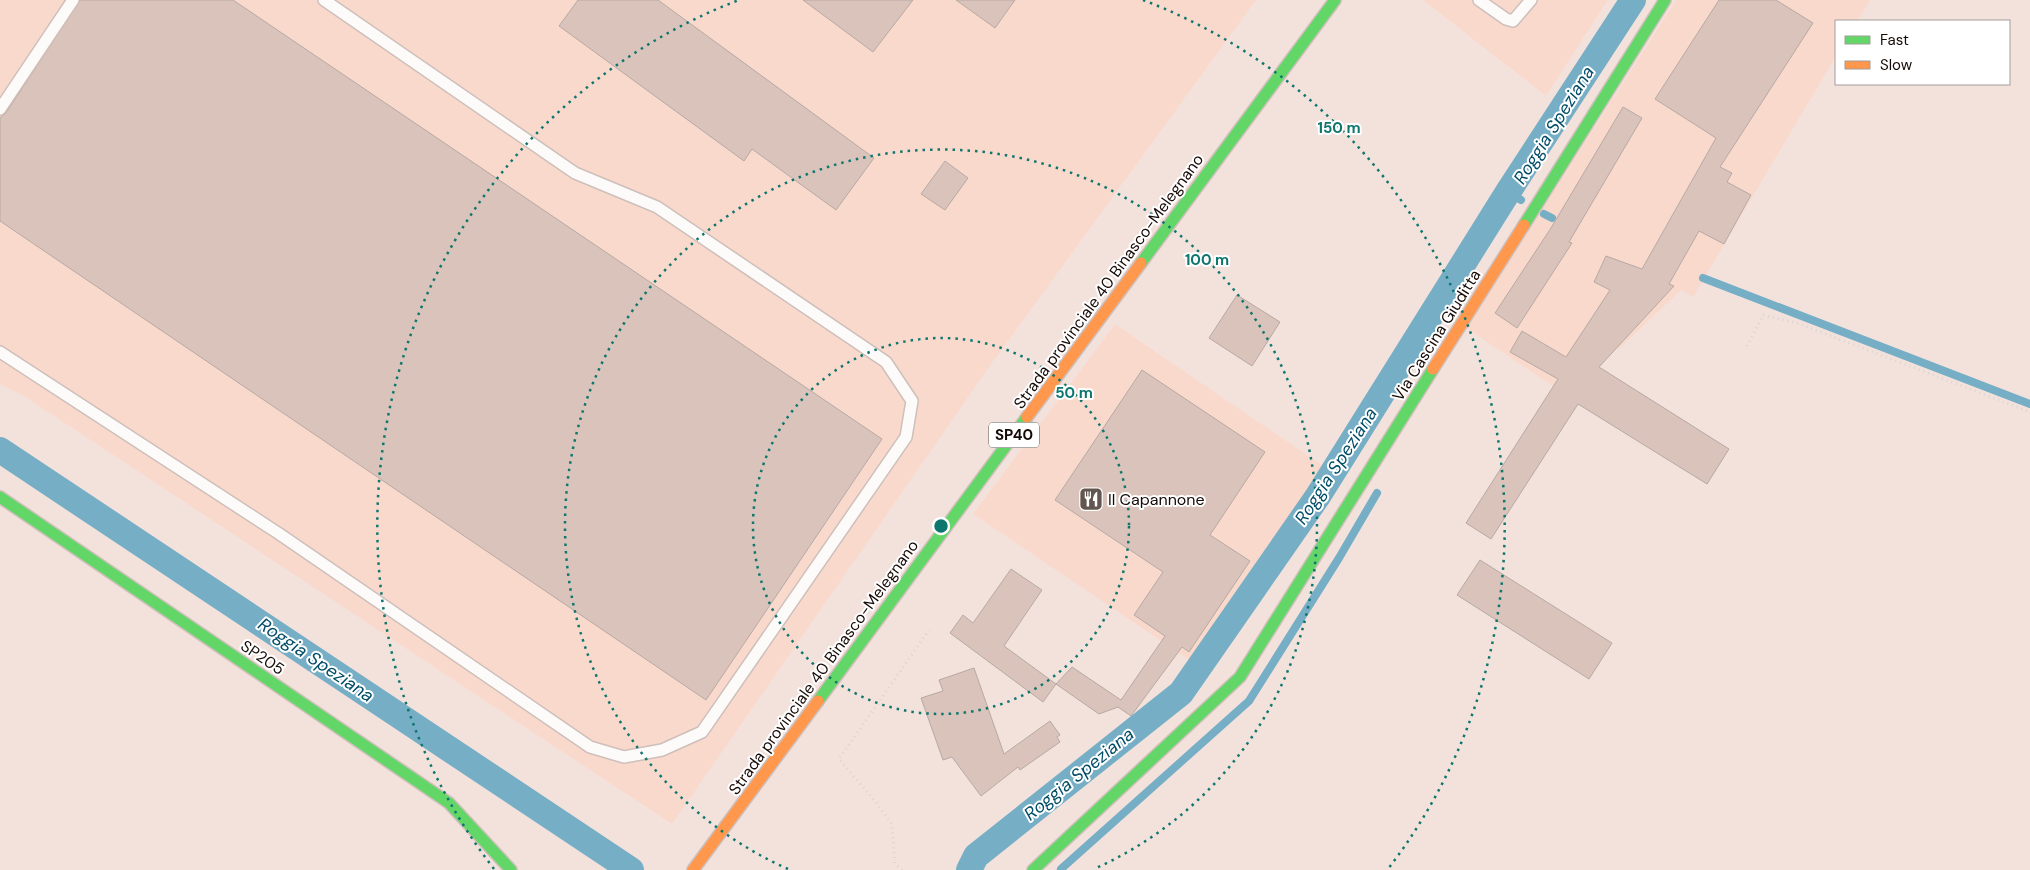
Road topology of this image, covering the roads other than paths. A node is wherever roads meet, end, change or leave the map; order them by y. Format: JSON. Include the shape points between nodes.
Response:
{"nodes":[{"id":1,"x":74,"y":0,"type":"edge"},
{"id":2,"x":324,"y":0,"type":"edge"},
{"id":3,"x":1335,"y":0,"type":"edge"},
{"id":4,"x":1479,"y":0,"type":"edge"},
{"id":5,"x":1531,"y":0,"type":"edge"},
{"id":6,"x":1665,"y":0,"type":"edge"},
{"id":7,"x":0,"y":109,"type":"edge"},
{"id":8,"x":0,"y":352,"type":"edge"},
{"id":9,"x":0,"y":498,"type":"edge"},
{"id":10,"x":511,"y":870,"type":"edge"},
{"id":11,"x":693,"y":870,"type":"edge"},
{"id":12,"x":1034,"y":870,"type":"edge"}],
"edges":[{"from":1,"to":7,"type":"lane"},
{"from":2,"to":8,"type":"lane","via":[[576,173],[657,206],[886,362],[912,401],[906,437],[702,732],[662,750],[624,757],[590,747],[278,533]]},
{"from":3,"to":11,"type":"street","name":"Strada provinciale 40 Binasco-Melegnano","number":"SP40"},
{"from":4,"to":5,"type":"lane","via":[[1514,21]]},
{"from":6,"to":12,"type":"street","name":"Via Cascina Giuditta","via":[[1240,677]]},
{"from":9,"to":10,"type":"street","name":"SP205","via":[[449,803]]}]}
